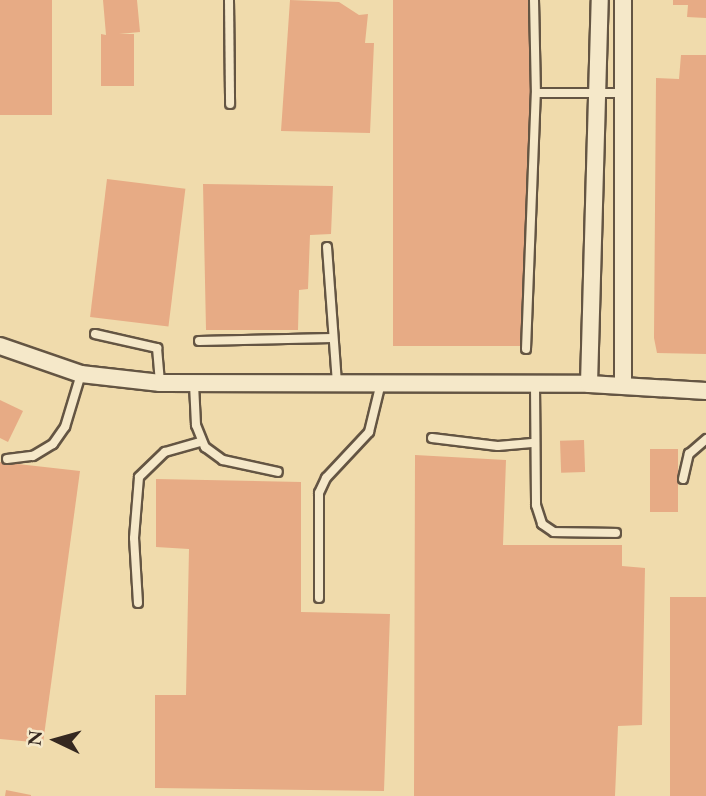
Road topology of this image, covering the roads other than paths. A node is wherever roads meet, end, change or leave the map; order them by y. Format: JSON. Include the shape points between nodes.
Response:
{"nodes":[{"id":1,"x":229,"y":0,"type":"edge"},
{"id":2,"x":534,"y":0,"type":"edge"},
{"id":3,"x":600,"y":0,"type":"edge"},
{"id":4,"x":623,"y":0,"type":"edge"},
{"id":5,"x":536,"y":93,"type":"junction"},
{"id":6,"x":599,"y":93,"type":"junction"},
{"id":7,"x":622,"y":93,"type":"junction"},
{"id":8,"x":230,"y":104,"type":"dead end"},
{"id":9,"x":327,"y":247,"type":"dead end"},
{"id":10,"x":95,"y":334,"type":"dead end"},
{"id":11,"x":332,"y":338,"type":"junction"},
{"id":12,"x":199,"y":341,"type":"dead end"},
{"id":13,"x":0,"y":346,"type":"edge"},
{"id":14,"x":526,"y":349,"type":"dead end"},
{"id":15,"x":81,"y":374,"type":"junction"},
{"id":16,"x":160,"y":383,"type":"junction"},
{"id":17,"x":194,"y":384,"type":"junction"},
{"id":18,"x":589,"y":384,"type":"junction"},
{"id":19,"x":623,"y":385,"type":"junction"},
{"id":20,"x":337,"y":386,"type":"junction"},
{"id":21,"x":535,"y":386,"type":"junction"},
{"id":22,"x":380,"y":387,"type":"junction"},
{"id":23,"x":706,"y":391,"type":"edge"},
{"id":24,"x":432,"y":438,"type":"dead end"},
{"id":25,"x":706,"y":439,"type":"edge"},
{"id":26,"x":201,"y":442,"type":"junction"},
{"id":27,"x":535,"y":443,"type":"junction"},
{"id":28,"x":7,"y":459,"type":"dead end"},
{"id":29,"x":278,"y":472,"type":"dead end"},
{"id":30,"x":683,"y":479,"type":"dead end"},
{"id":31,"x":616,"y":533,"type":"dead end"},
{"id":32,"x":319,"y":598,"type":"dead end"},
{"id":33,"x":138,"y":603,"type":"dead end"}],
"edges":[{"from":1,"to":8,"type":"lane"},
{"from":2,"to":5,"type":"lane"},
{"from":3,"to":6,"type":"street"},
{"from":4,"to":7,"type":"street"},
{"from":5,"to":6,"type":"lane"},
{"from":5,"to":14,"type":"lane"},
{"from":6,"to":7,"type":"lane"},
{"from":6,"to":18,"type":"street"},
{"from":7,"to":19,"type":"street"},
{"from":9,"to":11,"type":"lane"},
{"from":10,"to":16,"type":"lane","via":[[157,348]]},
{"from":11,"to":12,"type":"lane"},
{"from":11,"to":20,"type":"lane"},
{"from":13,"to":15,"type":"street"},
{"from":15,"to":16,"type":"street"},
{"from":15,"to":28,"type":"lane","via":[[65,427],[53,444],[33,456]]},
{"from":16,"to":17,"type":"street"},
{"from":17,"to":20,"type":"street"},
{"from":17,"to":26,"type":"lane"},
{"from":18,"to":19,"type":"street"},
{"from":18,"to":21,"type":"street"},
{"from":19,"to":23,"type":"street"},
{"from":20,"to":22,"type":"street"},
{"from":21,"to":22,"type":"street"},
{"from":21,"to":27,"type":"lane"},
{"from":22,"to":32,"type":"lane","via":[[369,432],[326,478],[319,493]]},
{"from":24,"to":27,"type":"lane","via":[[498,446]]},
{"from":25,"to":30,"type":"lane","via":[[689,454]]},
{"from":26,"to":29,"type":"lane","via":[[223,460]]},
{"from":26,"to":33,"type":"lane","via":[[164,452],[139,477],[134,538]]},
{"from":27,"to":31,"type":"lane","via":[[536,505],[542,524],[554,532]]}]}
